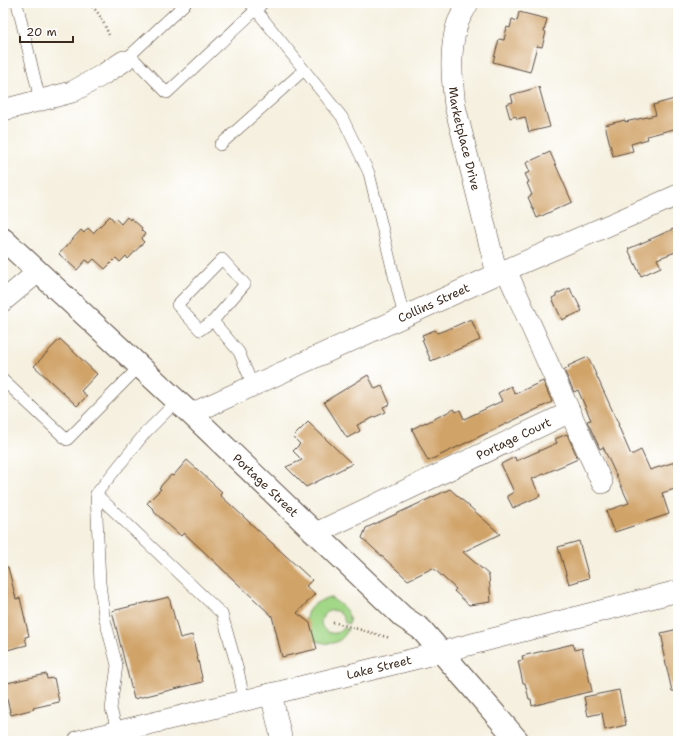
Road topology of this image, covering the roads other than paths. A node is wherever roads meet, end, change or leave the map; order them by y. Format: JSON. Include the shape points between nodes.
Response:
{"nodes":[{"id":1,"x":17,"y":3,"type":"edge"},
{"id":2,"x":186,"y":3,"type":"edge"},
{"id":3,"x":468,"y":3,"type":"edge"},
{"id":4,"x":256,"y":5,"type":"edge"},
{"id":5,"x":127,"y":58,"type":"junction"},
{"id":6,"x":304,"y":70,"type":"junction"},
{"id":7,"x":40,"y":100,"type":"junction"},
{"id":8,"x":3,"y":110,"type":"edge"},
{"id":9,"x":220,"y":145,"type":"dead end"},
{"id":10,"x":678,"y":195,"type":"edge"},
{"id":11,"x":3,"y":239,"type":"edge"},
{"id":12,"x":38,"y":272,"type":"junction"},
{"id":13,"x":502,"y":272,"type":"junction"},
{"id":14,"x":3,"y":301,"type":"edge"},
{"id":15,"x":404,"y":317,"type":"junction"},
{"id":16,"x":213,"y":321,"type":"junction"},
{"id":17,"x":140,"y":366,"type":"junction"},
{"id":18,"x":3,"y":380,"type":"edge"},
{"id":19,"x":253,"y":386,"type":"junction"},
{"id":20,"x":184,"y":408,"type":"junction"},
{"id":21,"x":570,"y":412,"type":"junction"},
{"id":22,"x":602,"y":483,"type":"dead end"},
{"id":23,"x":96,"y":494,"type":"junction"},
{"id":24,"x":316,"y":533,"type":"junction"},
{"id":25,"x":678,"y":591,"type":"edge"},
{"id":26,"x":441,"y":652,"type":"junction"},
{"id":27,"x":271,"y":694,"type":"junction"},
{"id":28,"x":244,"y":700,"type":"junction"},
{"id":29,"x":120,"y":736,"type":"edge"},
{"id":30,"x":79,"y":741,"type":"edge"},
{"id":31,"x":282,"y":741,"type":"edge"},
{"id":32,"x":518,"y":741,"type":"edge"}],
"edges":[{"from":1,"to":7,"type":"lane"},
{"from":2,"to":5,"type":"lane"},
{"from":3,"to":13,"type":"street","name":"Marketplace Drive","via":[[457,25],[452,50],[455,106]]},
{"from":4,"to":5,"type":"lane","via":[[167,93]]},
{"from":4,"to":6,"type":"lane"},
{"from":5,"to":7,"type":"street","via":[[72,92]]},
{"from":6,"to":9,"type":"lane"},
{"from":6,"to":15,"type":"lane","via":[[342,116],[370,173]]},
{"from":7,"to":8,"type":"street"},
{"from":10,"to":13,"type":"street","name":"Collins Street"},
{"from":11,"to":12,"type":"main road","name":"Portage Street"},
{"from":12,"to":14,"type":"street"},
{"from":12,"to":17,"type":"main road","name":"Portage Street"},
{"from":13,"to":15,"type":"street","name":"Collins Street"},
{"from":13,"to":21,"type":"street"},
{"from":15,"to":19,"type":"street","name":"Collins Street"},
{"from":16,"to":16,"type":"lane","via":[[245,284],[222,259],[177,305],[200,330]]},
{"from":16,"to":19,"type":"lane","via":[[239,352]]},
{"from":17,"to":18,"type":"lane","via":[[67,440]]},
{"from":17,"to":20,"type":"main road","name":"Portage Street"},
{"from":19,"to":20,"type":"street","name":"Collins Street"},
{"from":20,"to":23,"type":"lane","via":[[146,432]]},
{"from":20,"to":24,"type":"main road","name":"Portage Street"},
{"from":21,"to":22,"type":"street"},
{"from":21,"to":24,"type":"street","name":"Portage Court"},
{"from":23,"to":28,"type":"lane","via":[[222,614]]},
{"from":23,"to":29,"type":"lane","via":[[104,616],[117,665],[111,709]]},
{"from":24,"to":26,"type":"main road","name":"Portage Street","via":[[403,617],[421,629]]},
{"from":25,"to":26,"type":"street","name":"Lake Street"},
{"from":26,"to":27,"type":"street","name":"Lake Street"},
{"from":26,"to":32,"type":"main road","name":"Portage Street"},
{"from":27,"to":28,"type":"street","name":"Lake Street"},
{"from":27,"to":31,"type":"street"},
{"from":28,"to":29,"type":"street","name":"Lake Street"},
{"from":29,"to":30,"type":"street","name":"Lake Street"}]}
